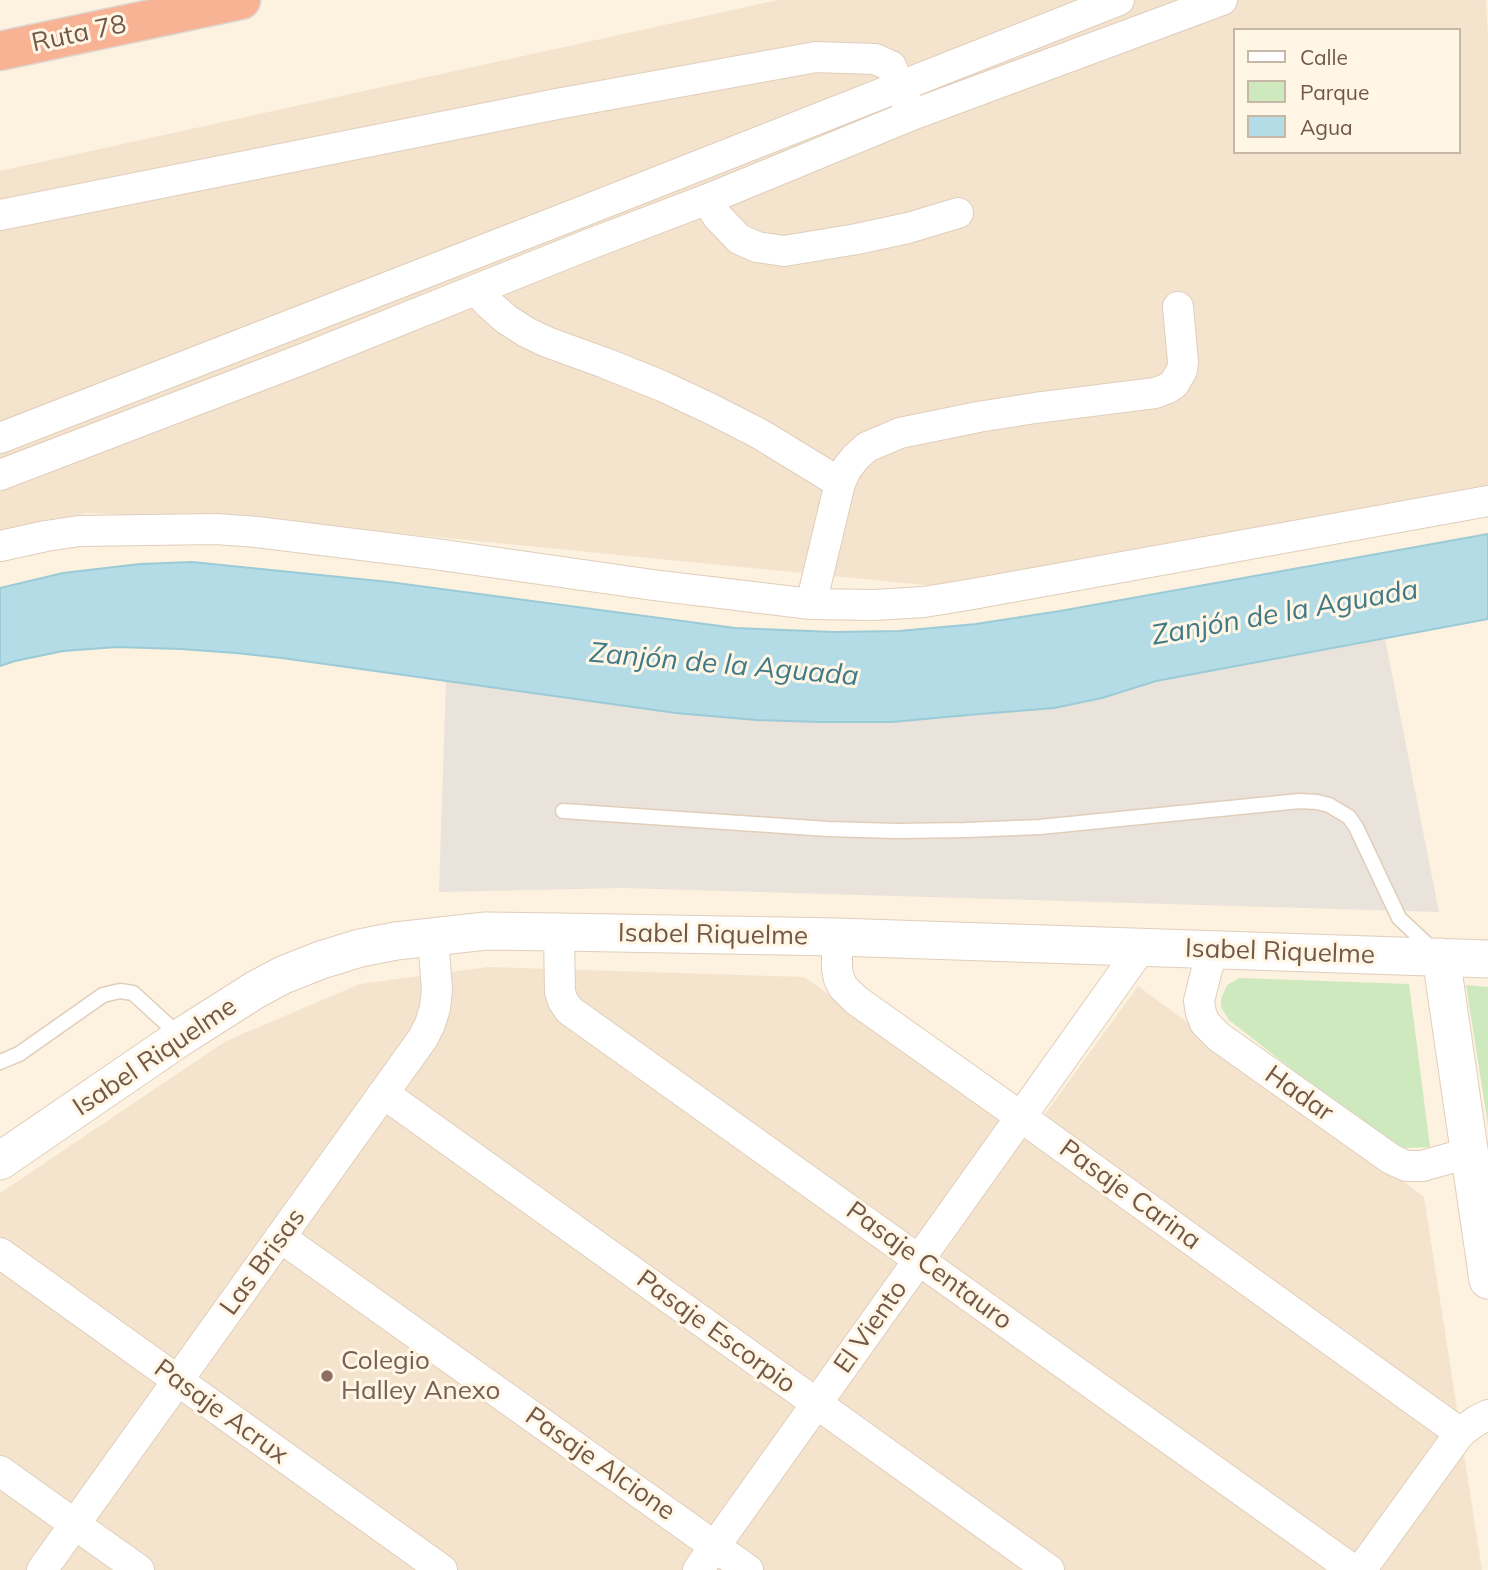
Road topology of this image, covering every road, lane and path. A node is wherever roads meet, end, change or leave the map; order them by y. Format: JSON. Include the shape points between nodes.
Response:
{"nodes":[{"id":1,"x":241,"y":0,"type":"edge"},
{"id":2,"x":1119,"y":0,"type":"edge"},
{"id":3,"x":1222,"y":0,"type":"edge"},
{"id":4,"x":0,"y":51,"type":"edge"},
{"id":5,"x":900,"y":85,"type":"junction"},
{"id":6,"x":912,"y":115,"type":"junction"},
{"id":7,"x":708,"y":199,"type":"junction"},
{"id":8,"x":958,"y":213,"type":"dead end"},
{"id":9,"x":576,"y":214,"type":"junction"},
{"id":10,"x":0,"y":215,"type":"edge"},
{"id":11,"x":590,"y":244,"type":"junction"},
{"id":12,"x":424,"y":272,"type":"junction"},
{"id":13,"x":476,"y":290,"type":"junction"},
{"id":14,"x":438,"y":305,"type":"junction"},
{"id":15,"x":1178,"y":307,"type":"dead end"},
{"id":16,"x":286,"y":327,"type":"junction"},
{"id":17,"x":303,"y":359,"type":"junction"},
{"id":18,"x":0,"y":438,"type":"edge"},
{"id":19,"x":0,"y":475,"type":"edge"},
{"id":20,"x":840,"y":483,"type":"junction"},
{"id":21,"x":1488,"y":501,"type":"edge"},
{"id":22,"x":0,"y":546,"type":"edge"},
{"id":23,"x":811,"y":604,"type":"junction"},
{"id":24,"x":563,"y":811,"type":"dead end"},
{"id":25,"x":559,"y":932,"type":"junction"},
{"id":26,"x":433,"y":937,"type":"junction"},
{"id":27,"x":837,"y":937,"type":"junction"},
{"id":28,"x":1141,"y":948,"type":"junction"},
{"id":29,"x":1214,"y":951,"type":"junction"},
{"id":30,"x":1440,"y":957,"type":"junction"},
{"id":31,"x":1488,"y":959,"type":"edge"},
{"id":32,"x":181,"y":1037,"type":"junction"},
{"id":33,"x":0,"y":1062,"type":"edge"},
{"id":34,"x":383,"y":1093,"type":"junction"},
{"id":35,"x":1021,"y":1116,"type":"junction"},
{"id":36,"x":1469,"y":1153,"type":"junction"},
{"id":37,"x":0,"y":1161,"type":"edge"},
{"id":38,"x":280,"y":1237,"type":"junction"},
{"id":39,"x":0,"y":1253,"type":"edge"},
{"id":40,"x":919,"y":1259,"type":"junction"},
{"id":41,"x":1488,"y":1280,"type":"edge"},
{"id":42,"x":178,"y":1381,"type":"junction"},
{"id":43,"x":817,"y":1404,"type":"junction"},
{"id":44,"x":1488,"y":1415,"type":"edge"},
{"id":45,"x":1460,"y":1433,"type":"junction"},
{"id":46,"x":0,"y":1471,"type":"edge"},
{"id":47,"x":75,"y":1524,"type":"junction"},
{"id":48,"x":706,"y":1558,"type":"edge"},
{"id":49,"x":42,"y":1570,"type":"edge"},
{"id":50,"x":139,"y":1570,"type":"edge"},
{"id":51,"x":442,"y":1570,"type":"edge"},
{"id":52,"x":748,"y":1570,"type":"edge"},
{"id":53,"x":1049,"y":1570,"type":"edge"},
{"id":54,"x":1353,"y":1570,"type":"edge"},
{"id":55,"x":1361,"y":1570,"type":"edge"}],
"edges":[{"from":1,"to":4,"type":"highway","name":"Ruta 78"},
{"from":2,"to":5,"type":"street"},
{"from":3,"to":6,"type":"street"},
{"from":5,"to":6,"type":"street"},
{"from":5,"to":9,"type":"street"},
{"from":5,"to":10,"type":"street","via":[[891,66],[876,59],[816,57],[543,106]]},
{"from":6,"to":7,"type":"street"},
{"from":7,"to":8,"type":"street","via":[[739,239],[784,251],[908,228]]},
{"from":7,"to":11,"type":"street"},
{"from":9,"to":11,"type":"street"},
{"from":9,"to":12,"type":"street"},
{"from":11,"to":13,"type":"street"},
{"from":12,"to":14,"type":"street"},
{"from":12,"to":16,"type":"street"},
{"from":13,"to":14,"type":"street"},
{"from":13,"to":20,"type":"street","via":[[526,332],[711,409]]},
{"from":14,"to":17,"type":"street"},
{"from":15,"to":20,"type":"street","via":[[1182,370],[1166,389],[900,433],[867,447]]},
{"from":16,"to":17,"type":"street"},
{"from":16,"to":18,"type":"street"},
{"from":17,"to":19,"type":"street"},
{"from":20,"to":23,"type":"street"},
{"from":21,"to":23,"type":"street","via":[[924,602]]},
{"from":22,"to":23,"type":"street","via":[[79,531],[216,529]]},
{"from":24,"to":30,"type":"lane","via":[[897,831],[1040,827],[1317,802],[1349,817],[1399,918]]},
{"from":25,"to":26,"type":"street","name":"Isabel Riquelme","via":[[486,931]]},
{"from":25,"to":27,"type":"street","name":"Isabel Riquelme"},
{"from":25,"to":40,"type":"street","name":"Pasaje Centauro","via":[[560,992],[569,1010]]},
{"from":26,"to":32,"type":"street","name":"Isabel Riquelme","via":[[360,948],[295,970]]},
{"from":26,"to":34,"type":"street","name":"Las Brisas","via":[[437,990],[430,1024]]},
{"from":27,"to":28,"type":"street","name":"Isabel Riquelme"},
{"from":27,"to":35,"type":"street","name":"Pasaje Carina","via":[[839,979],[849,994]]},
{"from":28,"to":29,"type":"street","name":"Isabel Riquelme"},
{"from":28,"to":35,"type":"street","name":"El Viento"},
{"from":29,"to":30,"type":"street","name":"Isabel Riquelme"},
{"from":29,"to":36,"type":"street","name":"Hadar","via":[[1199,1001],[1205,1023],[1219,1037],[1406,1166]]},
{"from":30,"to":31,"type":"street","name":"Isabel Riquelme"},
{"from":30,"to":36,"type":"street"},
{"from":32,"to":33,"type":"lane","via":[[134,993],[120,991],[103,995],[19,1054]]},
{"from":32,"to":37,"type":"street","name":"Isabel Riquelme"},
{"from":34,"to":38,"type":"street","name":"Las Brisas"},
{"from":34,"to":43,"type":"street","name":"Pasaje Escorpio"},
{"from":35,"to":40,"type":"street","name":"El Viento"},
{"from":35,"to":45,"type":"street","name":"Pasaje Carina"},
{"from":36,"to":41,"type":"street"},
{"from":38,"to":42,"type":"street","name":"Las Brisas"},
{"from":38,"to":48,"type":"street","name":"Pasaje Alcione"},
{"from":39,"to":42,"type":"street","name":"Pasaje Acrux"},
{"from":40,"to":43,"type":"street","name":"El Viento"},
{"from":40,"to":54,"type":"street","name":"Pasaje Centauro"},
{"from":42,"to":47,"type":"street","name":"Las Brisas"},
{"from":42,"to":51,"type":"street","name":"Pasaje Acrux"},
{"from":43,"to":48,"type":"street","name":"El Viento"},
{"from":43,"to":53,"type":"street","name":"Pasaje Escorpio"},
{"from":44,"to":45,"type":"street"},
{"from":45,"to":55,"type":"street"},
{"from":46,"to":47,"type":"street"},
{"from":47,"to":49,"type":"street","name":"Las Brisas"},
{"from":47,"to":50,"type":"street"},
{"from":48,"to":52,"type":"street","name":"Pasaje Alcione"}]}
